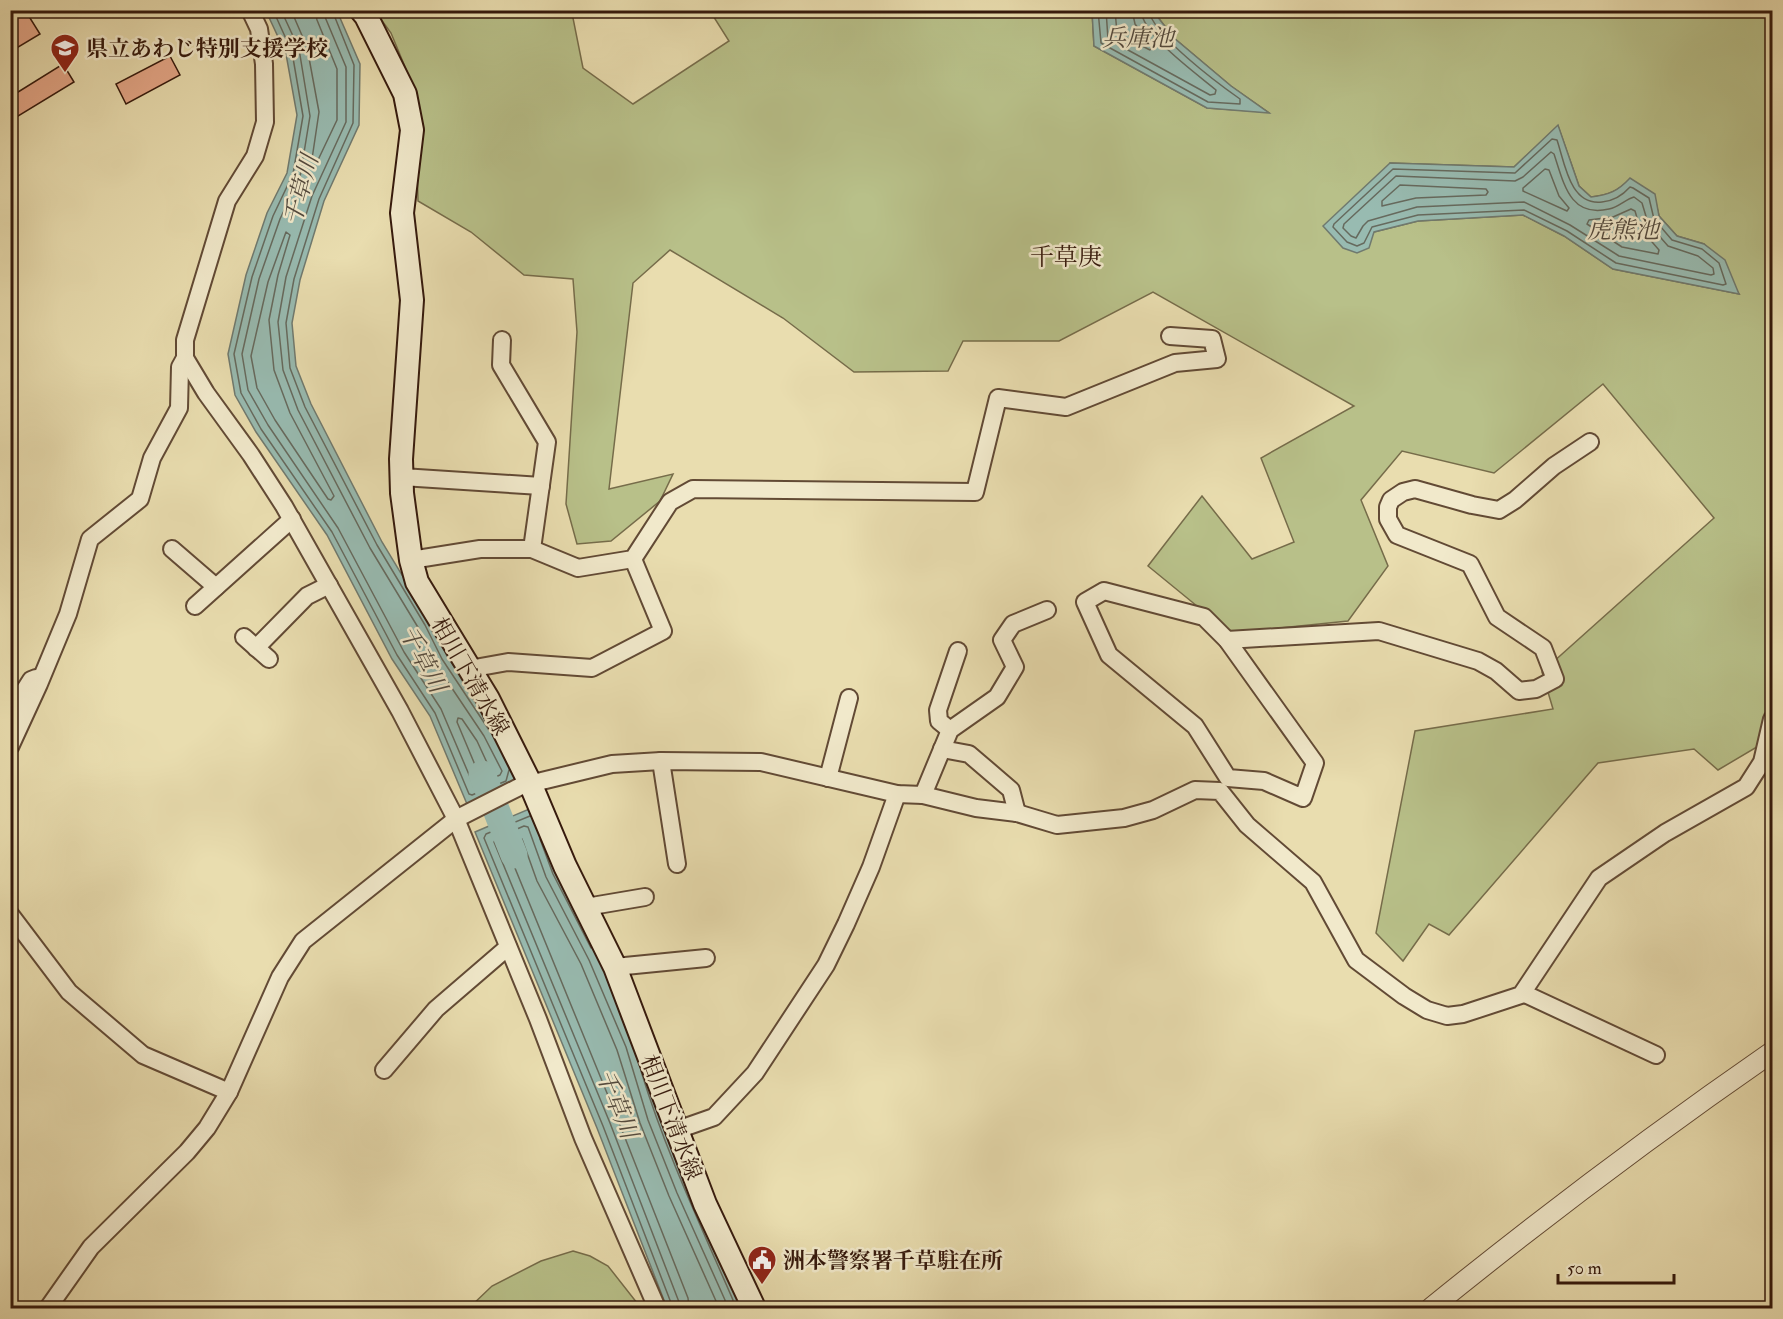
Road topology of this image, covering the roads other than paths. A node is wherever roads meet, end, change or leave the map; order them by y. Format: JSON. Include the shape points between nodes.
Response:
{"nodes":[{"id":1,"x":250,"y":10,"type":"edge"},
{"id":2,"x":361,"y":10,"type":"edge"},
{"id":3,"x":1170,"y":336,"type":"dead end"},
{"id":4,"x":502,"y":340,"type":"dead end"},
{"id":5,"x":185,"y":358,"type":"junction"},
{"id":6,"x":1590,"y":442,"type":"dead end"},
{"id":7,"x":402,"y":477,"type":"junction"},
{"id":8,"x":541,"y":486,"type":"junction"},
{"id":9,"x":292,"y":519,"type":"junction"},
{"id":10,"x":172,"y":549,"type":"dead end"},
{"id":11,"x":532,"y":549,"type":"junction"},
{"id":12,"x":633,"y":559,"type":"junction"},
{"id":13,"x":411,"y":560,"type":"junction"},
{"id":14,"x":329,"y":585,"type":"junction"},
{"id":15,"x":216,"y":587,"type":"junction"},
{"id":16,"x":195,"y":606,"type":"dead end"},
{"id":17,"x":1047,"y":610,"type":"dead end"},
{"id":18,"x":1227,"y":640,"type":"junction"},
{"id":19,"x":256,"y":648,"type":"dead end"},
{"id":20,"x":958,"y":651,"type":"dead end"},
{"id":21,"x":469,"y":669,"type":"junction"},
{"id":22,"x":43,"y":676,"type":"junction"},
{"id":23,"x":849,"y":698,"type":"dead end"},
{"id":24,"x":10,"y":713,"type":"edge"},
{"id":25,"x":1773,"y":719,"type":"edge"},
{"id":26,"x":950,"y":730,"type":"junction"},
{"id":27,"x":10,"y":747,"type":"edge"},
{"id":28,"x":942,"y":749,"type":"junction"},
{"id":29,"x":661,"y":761,"type":"junction"},
{"id":30,"x":828,"y":778,"type":"junction"},
{"id":31,"x":526,"y":784,"type":"junction"},
{"id":32,"x":1224,"y":785,"type":"junction"},
{"id":33,"x":897,"y":794,"type":"junction"},
{"id":34,"x":923,"y":795,"type":"junction"},
{"id":35,"x":1017,"y":813,"type":"junction"},
{"id":36,"x":460,"y":816,"type":"junction"},
{"id":37,"x":677,"y":864,"type":"dead end"},
{"id":38,"x":645,"y":897,"type":"dead end"},
{"id":39,"x":586,"y":907,"type":"junction"},
{"id":40,"x":10,"y":914,"type":"edge"},
{"id":41,"x":508,"y":946,"type":"junction"},
{"id":42,"x":706,"y":958,"type":"dead end"},
{"id":43,"x":615,"y":967,"type":"junction"},
{"id":44,"x":1523,"y":993,"type":"junction"},
{"id":45,"x":1773,"y":1052,"type":"edge"},
{"id":46,"x":1656,"y":1055,"type":"dead end"},
{"id":47,"x":384,"y":1070,"type":"dead end"},
{"id":48,"x":228,"y":1092,"type":"junction"},
{"id":49,"x":677,"y":1130,"type":"junction"},
{"id":50,"x":48,"y":1308,"type":"edge"},
{"id":51,"x":657,"y":1308,"type":"edge"},
{"id":52,"x":754,"y":1308,"type":"edge"},
{"id":53,"x":1431,"y":1308,"type":"edge"}],
"edges":[{"from":1,"to":5,"type":"street","via":[[259,29],[264,64],[265,122],[255,156],[227,201],[185,340]]},
{"from":2,"to":7,"type":"main road","name":"相川下清水線","via":[[405,94],[412,130],[402,213],[412,300]]},
{"from":3,"to":12,"type":"street","via":[[1212,339],[1217,359],[1175,363],[1066,407],[998,398],[975,492],[693,489],[670,502]]},
{"from":4,"to":8,"type":"street","via":[[501,365],[547,442]]},
{"from":5,"to":9,"type":"street"},
{"from":5,"to":22,"type":"street","via":[[180,367],[180,408],[152,458],[143,492],[135,504],[90,539],[68,614]]},
{"from":6,"to":18,"type":"street","via":[[1498,510],[1415,489],[1402,492],[1388,507],[1388,519],[1397,535],[1470,564],[1497,617],[1543,648],[1555,679],[1536,689],[1519,691],[1478,661],[1379,631]]},
{"from":7,"to":8,"type":"street"},
{"from":7,"to":13,"type":"main road","name":"相川下清水線"},
{"from":8,"to":11,"type":"street"},
{"from":9,"to":14,"type":"street"},
{"from":9,"to":15,"type":"street"},
{"from":10,"to":15,"type":"street"},
{"from":11,"to":12,"type":"street","via":[[578,568]]},
{"from":11,"to":13,"type":"street","via":[[480,549]]},
{"from":12,"to":21,"type":"street","via":[[663,631],[592,668],[508,662]]},
{"from":13,"to":21,"type":"main road","name":"相川下清水線","via":[[417,582]]},
{"from":14,"to":19,"type":"street","via":[[307,596]]},
{"from":14,"to":36,"type":"street"},
{"from":15,"to":16,"type":"street"},
{"from":17,"to":26,"type":"street","via":[[1013,624],[1002,640],[1015,667],[997,697]]},
{"from":18,"to":32,"type":"street","via":[[1315,763],[1303,798],[1264,781]]},
{"from":18,"to":32,"type":"street","via":[[1204,617],[1193,614],[1104,591],[1085,602],[1109,656],[1195,726]]},
{"from":20,"to":26,"type":"street","via":[[938,710],[939,721]]},
{"from":21,"to":31,"type":"main road","name":"相川下清水線","via":[[488,699]]},
{"from":22,"to":24,"type":"street","via":[[31,680]]},
{"from":22,"to":27,"type":"street"},
{"from":23,"to":30,"type":"street"},
{"from":25,"to":44,"type":"street","via":[[1762,762],[1746,787],[1665,833],[1599,878]]},
{"from":26,"to":28,"type":"street"},
{"from":28,"to":34,"type":"street"},
{"from":28,"to":35,"type":"street","via":[[969,754],[1011,790]]},
{"from":29,"to":30,"type":"street","via":[[761,762]]},
{"from":29,"to":31,"type":"street","via":[[612,764]]},
{"from":29,"to":37,"type":"street"},
{"from":30,"to":33,"type":"street"},
{"from":31,"to":36,"type":"street"},
{"from":31,"to":39,"type":"main road","name":"相川下清水線"},
{"from":32,"to":35,"type":"street","via":[[1195,790],[1153,810],[1124,818],[1057,825]]},
{"from":32,"to":44,"type":"street","via":[[1247,825],[1313,882],[1356,960],[1404,996],[1447,1016]]},
{"from":33,"to":34,"type":"street"},
{"from":33,"to":49,"type":"street","via":[[867,877],[831,955],[755,1073],[714,1117]]},
{"from":34,"to":35,"type":"street"},
{"from":36,"to":41,"type":"street"},
{"from":36,"to":48,"type":"street","via":[[303,941],[280,977]]},
{"from":38,"to":39,"type":"street"},
{"from":39,"to":43,"type":"main road","name":"相川下清水線"},
{"from":40,"to":48,"type":"street","via":[[69,992],[143,1055]]},
{"from":41,"to":47,"type":"street","via":[[436,1009]]},
{"from":41,"to":51,"type":"street","via":[[583,1138]]},
{"from":42,"to":43,"type":"street"},
{"from":43,"to":49,"type":"main road","name":"相川下清水線"},
{"from":44,"to":46,"type":"street"},
{"from":45,"to":53,"type":"street","via":[[1523,1233]]},
{"from":48,"to":50,"type":"street","via":[[207,1128],[91,1247]]},
{"from":49,"to":52,"type":"main road","name":"相川下清水線","via":[[705,1203]]}]}
